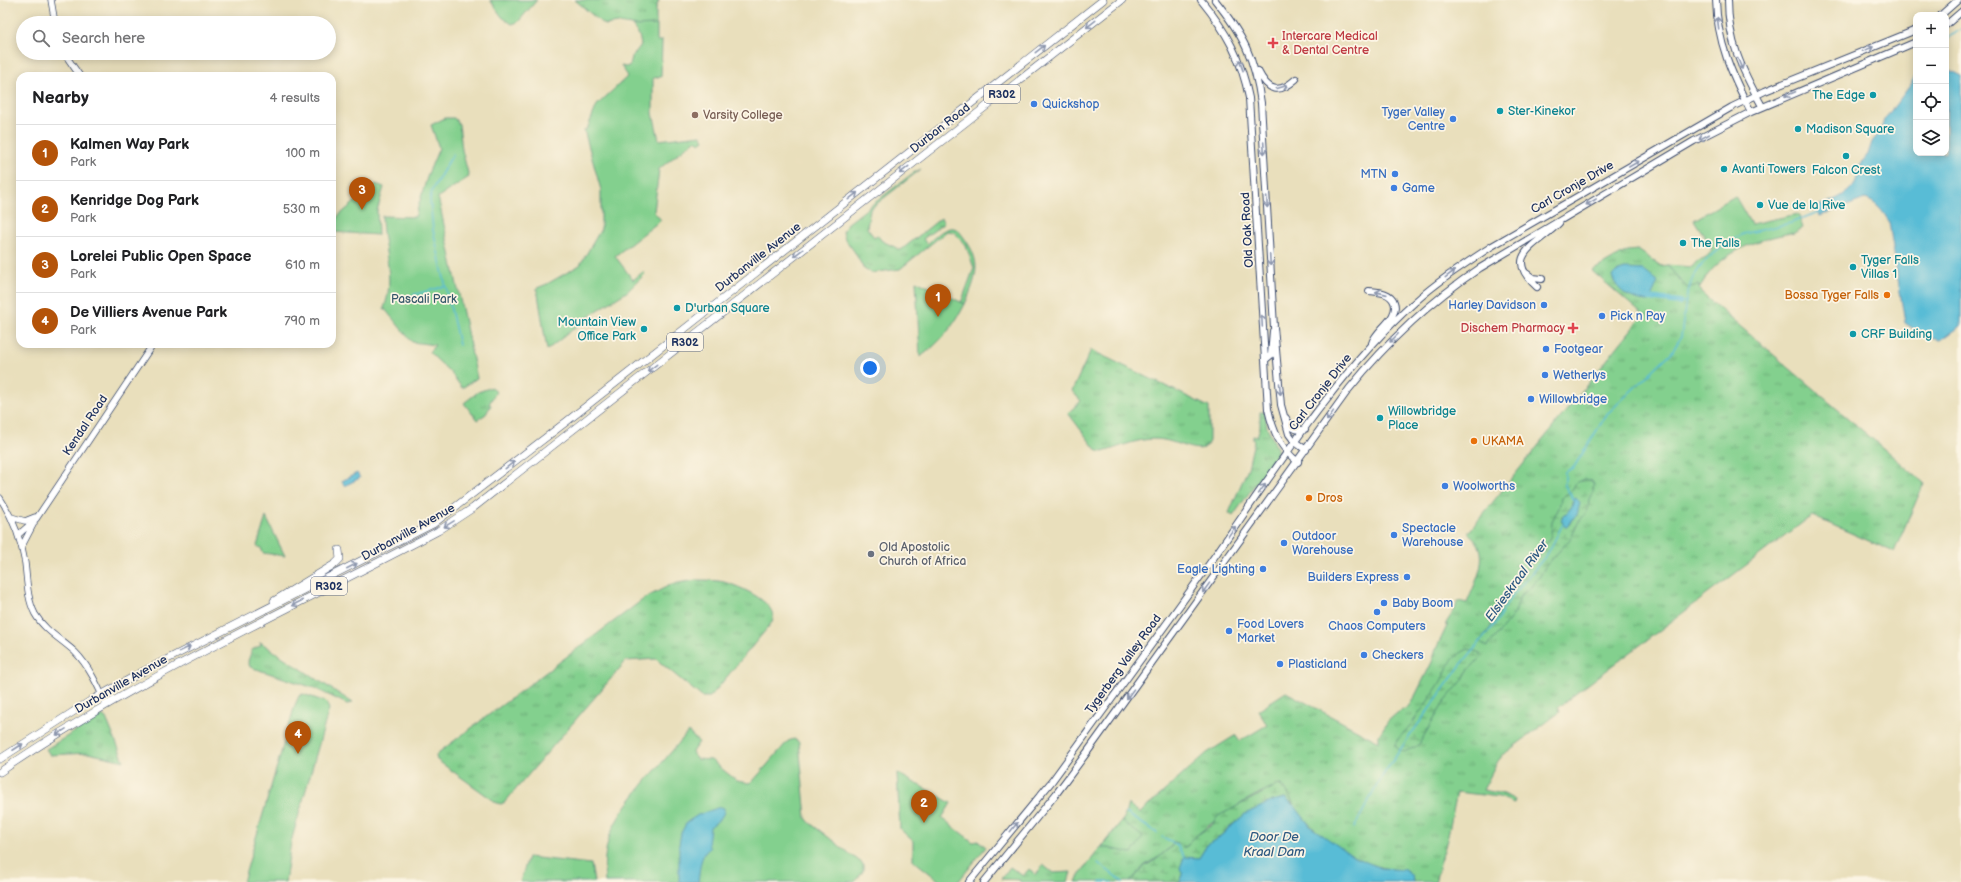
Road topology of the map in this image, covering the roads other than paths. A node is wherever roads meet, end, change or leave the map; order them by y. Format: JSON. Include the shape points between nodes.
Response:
{"nodes":[{"id":1,"x":51,"y":0,"type":"edge"},
{"id":2,"x":1103,"y":0,"type":"edge"},
{"id":3,"x":1122,"y":0,"type":"edge"},
{"id":4,"x":1201,"y":0,"type":"edge"},
{"id":5,"x":1215,"y":0,"type":"edge"},
{"id":6,"x":1716,"y":0,"type":"edge"},
{"id":7,"x":1728,"y":0,"type":"edge"},
{"id":8,"x":1958,"y":0,"type":"edge"},
{"id":9,"x":1944,"y":12,"type":"edge"},
{"id":10,"x":1961,"y":12,"type":"edge"},
{"id":11,"x":53,"y":16,"type":"edge"},
{"id":12,"x":1949,"y":22,"type":"edge"},
{"id":13,"x":1913,"y":31,"type":"edge"},
{"id":14,"x":1913,"y":43,"type":"edge"},
{"id":15,"x":69,"y":60,"type":"edge"},
{"id":16,"x":1252,"y":61,"type":"junction"},
{"id":17,"x":77,"y":72,"type":"edge"},
{"id":18,"x":1296,"y":79,"type":"dead end"},
{"id":19,"x":1756,"y":95,"type":"junction"},
{"id":20,"x":1745,"y":100,"type":"junction"},
{"id":21,"x":1762,"y":106,"type":"junction"},
{"id":22,"x":1751,"y":112,"type":"junction"},
{"id":23,"x":1566,"y":217,"type":"junction"},
{"id":24,"x":822,"y":220,"type":"joint"},
{"id":25,"x":829,"y":229,"type":"joint"},
{"id":26,"x":1523,"y":272,"type":"junction"},
{"id":27,"x":1542,"y":279,"type":"dead end"},
{"id":28,"x":1536,"y":287,"type":"dead end"},
{"id":29,"x":1369,"y":291,"type":"dead end"},
{"id":30,"x":1274,"y":327,"type":"junction"},
{"id":31,"x":1372,"y":344,"type":"junction"},
{"id":32,"x":150,"y":348,"type":"edge"},
{"id":33,"x":1264,"y":360,"type":"junction"},
{"id":34,"x":1281,"y":405,"type":"junction"},
{"id":35,"x":1305,"y":429,"type":"junction"},
{"id":36,"x":1296,"y":442,"type":"junction"},
{"id":37,"x":1306,"y":450,"type":"junction"},
{"id":38,"x":1287,"y":453,"type":"junction"},
{"id":39,"x":1298,"y":462,"type":"junction"},
{"id":40,"x":0,"y":498,"type":"edge"},
{"id":41,"x":11,"y":517,"type":"junction"},
{"id":42,"x":37,"y":517,"type":"junction"},
{"id":43,"x":18,"y":535,"type":"junction"},
{"id":44,"x":22,"y":546,"type":"junction"},
{"id":45,"x":339,"y":550,"type":"dead end"},
{"id":46,"x":258,"y":614,"type":"junction"},
{"id":47,"x":102,"y":694,"type":"junction"},
{"id":48,"x":106,"y":704,"type":"junction"},
{"id":49,"x":0,"y":759,"type":"edge"},
{"id":50,"x":0,"y":772,"type":"edge"},
{"id":51,"x":969,"y":882,"type":"edge"},
{"id":52,"x":984,"y":882,"type":"edge"}],
"edges":[{"from":1,"to":11,"type":"street"},
{"from":24,"to":2,"type":"main road","name":"Durban Road","number":"R302","one_way":true},
{"from":3,"to":25,"type":"main road","name":"Durban Road","number":"R302","one_way":true},
{"from":33,"to":4,"type":"main road","name":"Old Oak Road","one_way":true,"via":[[1249,98],[1244,74],[1234,49]]},
{"from":5,"to":16,"type":"main road","name":"Old Oak Road","via":[[1236,27]]},
{"from":20,"to":6,"type":"main road","one_way":true,"via":[[1721,46]]},
{"from":7,"to":19,"type":"main road","one_way":true,"via":[[1731,39],[1744,74]]},
{"from":8,"to":9,"type":"main road"},
{"from":10,"to":12,"type":"main road"},
{"from":19,"to":13,"type":"main road","name":"Carl Cronje Drive","one_way":true},
{"from":14,"to":21,"type":"main road","name":"Carl Cronje Drive","one_way":true},
{"from":15,"to":17,"type":"street"},
{"from":16,"to":18,"type":"main road","one_way":true,"via":[[1263,81],[1271,88],[1282,88]]},
{"from":16,"to":30,"type":"main road","name":"Old Oak Road","one_way":true,"via":[[1261,103]]},
{"from":19,"to":20,"type":"main road","name":"Carl Cronje Drive"},
{"from":19,"to":21,"type":"main road"},
{"from":20,"to":22,"type":"main road"},
{"from":31,"to":20,"type":"main road","name":"Carl Cronje Drive","one_way":true,"via":[[1419,298],[1492,246]]},
{"from":21,"to":22,"type":"main road","name":"Carl Cronje Drive"},
{"from":22,"to":23,"type":"main road","name":"Carl Cronje Drive","one_way":true,"via":[[1694,141]]},
{"from":23,"to":26,"type":"main road","via":[[1525,252]]},
{"from":23,"to":37,"type":"main road","name":"Carl Cronje Drive","one_way":true,"via":[[1480,268],[1396,335],[1366,369]]},
{"from":46,"to":24,"type":"main road","name":"Durbanville Avenue","number":"R302","one_way":true,"via":[[433,524]]},
{"from":25,"to":48,"type":"main road","name":"Durbanville Avenue","number":"R302","one_way":true,"via":[[454,521]]},
{"from":26,"to":27,"type":"main road","via":[[1532,278]]},
{"from":26,"to":28,"type":"main road"},
{"from":31,"to":29,"type":"main road","one_way":true,"via":[[1375,335],[1393,314],[1395,306],[1388,295]]},
{"from":30,"to":33,"type":"main road","via":[[1271,355]]},
{"from":30,"to":34,"type":"main road","name":"Old Oak Road","one_way":true},
{"from":31,"to":35,"type":"main road","name":"Carl Cronje Drive"},
{"from":32,"to":42,"type":"street","name":"Kendal Road"},
{"from":33,"to":38,"type":"main road","name":"Old Oak Road","via":[[1268,409],[1272,424]]},
{"from":34,"to":35,"type":"main road","via":[[1290,425],[1296,430]]},
{"from":34,"to":36,"type":"main road","name":"Old Oak Road","via":[[1287,427]]},
{"from":35,"to":36,"type":"main road","name":"Carl Cronje Drive"},
{"from":36,"to":37,"type":"main road","name":"Old Oak Road"},
{"from":36,"to":38,"type":"main road","name":"Carl Cronje Drive"},
{"from":37,"to":39,"type":"main road","name":"Carl Cronje Drive"},
{"from":38,"to":39,"type":"main road","name":"Old Oak Road"},
{"from":51,"to":38,"type":"main road","name":"Tygerberg Valley Road","one_way":true,"via":[[1061,769]]},
{"from":39,"to":52,"type":"main road","name":"Tygerberg Valley Road","one_way":true,"via":[[1088,752]]},
{"from":40,"to":41,"type":"street"},
{"from":41,"to":42,"type":"street","via":[[25,521]]},
{"from":41,"to":43,"type":"street"},
{"from":42,"to":43,"type":"street","name":"Kendal Road"},
{"from":42,"to":44,"type":"street","name":"Kendal Road"},
{"from":43,"to":44,"type":"street"},
{"from":44,"to":47,"type":"street","via":[[35,614],[79,657]]},
{"from":45,"to":46,"type":"main road","via":[[340,559],[335,564],[274,601]]},
{"from":47,"to":46,"type":"main road","name":"Durbanville Avenue","number":"R302","one_way":true},
{"from":47,"to":48,"type":"street"},
{"from":49,"to":47,"type":"main road","name":"Durbanville Avenue","number":"R302","one_way":true},
{"from":48,"to":50,"type":"main road","name":"Durbanville Avenue","number":"R302","one_way":true}]}
